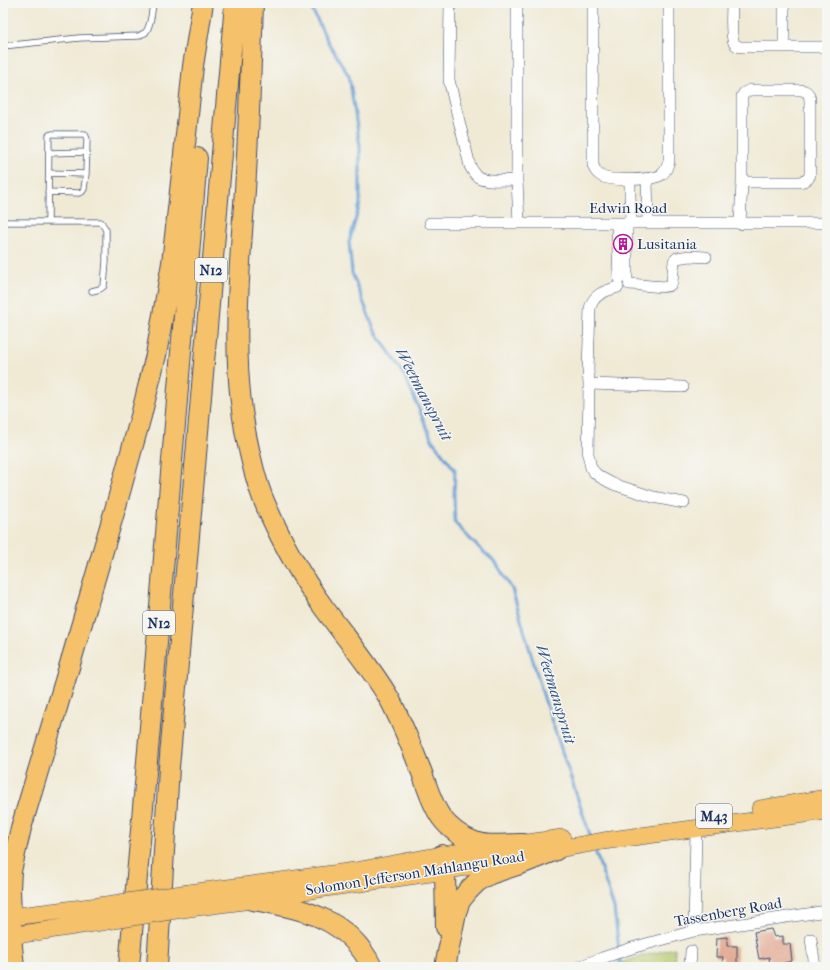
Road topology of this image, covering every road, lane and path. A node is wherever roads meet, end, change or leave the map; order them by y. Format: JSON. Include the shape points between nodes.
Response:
{"nodes":[{"id":1,"x":153,"y":3,"type":"edge"},
{"id":2,"x":203,"y":3,"type":"edge"},
{"id":3,"x":210,"y":3,"type":"edge"},
{"id":4,"x":235,"y":3,"type":"edge"},
{"id":5,"x":253,"y":3,"type":"edge"},
{"id":6,"x":450,"y":3,"type":"edge"},
{"id":7,"x":518,"y":3,"type":"edge"},
{"id":8,"x":593,"y":3,"type":"edge"},
{"id":9,"x":669,"y":3,"type":"edge"},
{"id":10,"x":732,"y":3,"type":"edge"},
{"id":11,"x":784,"y":3,"type":"edge"},
{"id":12,"x":827,"y":45,"type":"edge"},
{"id":13,"x":3,"y":46,"type":"edge"},
{"id":14,"x":784,"y":47,"type":"junction"},
{"id":15,"x":87,"y":152,"type":"junction"},
{"id":16,"x":49,"y":153,"type":"junction"},
{"id":17,"x":49,"y":173,"type":"junction"},
{"id":18,"x":86,"y":174,"type":"junction"},
{"id":19,"x":630,"y":179,"type":"junction"},
{"id":20,"x":647,"y":179,"type":"junction"},
{"id":21,"x":517,"y":180,"type":"junction"},
{"id":22,"x":742,"y":182,"type":"junction"},
{"id":23,"x":48,"y":192,"type":"junction"},
{"id":24,"x":3,"y":222,"type":"edge"},
{"id":25,"x":48,"y":222,"type":"junction"},
{"id":26,"x":430,"y":223,"type":"dead end"},
{"id":27,"x":519,"y":223,"type":"junction"},
{"id":28,"x":648,"y":223,"type":"junction"},
{"id":29,"x":827,"y":223,"type":"edge"},
{"id":30,"x":625,"y":224,"type":"junction"},
{"id":31,"x":740,"y":224,"type":"junction"},
{"id":32,"x":706,"y":257,"type":"dead end"},
{"id":33,"x":624,"y":282,"type":"junction"},
{"id":34,"x":92,"y":290,"type":"dead end"},
{"id":35,"x":589,"y":384,"type":"junction"},
{"id":36,"x":683,"y":387,"type":"dead end"},
{"id":37,"x":684,"y":503,"type":"dead end"},
{"id":38,"x":169,"y":768,"type":"junction"},
{"id":39,"x":827,"y":798,"type":"edge"},
{"id":40,"x":827,"y":811,"type":"edge"},
{"id":41,"x":21,"y":828,"type":"junction"},
{"id":42,"x":696,"y":830,"type":"junction"},
{"id":43,"x":602,"y":837,"type":"junction"},
{"id":44,"x":523,"y":844,"type":"junction"},
{"id":45,"x":560,"y":845,"type":"junction"},
{"id":46,"x":444,"y":863,"type":"junction"},
{"id":47,"x":3,"y":874,"type":"edge"},
{"id":48,"x":252,"y":900,"type":"junction"},
{"id":49,"x":189,"y":901,"type":"junction"},
{"id":50,"x":827,"y":911,"type":"edge"},
{"id":51,"x":7,"y":927,"type":"edge"},
{"id":52,"x":694,"y":931,"type":"junction"},
{"id":53,"x":811,"y":939,"type":"dead end"},
{"id":54,"x":691,"y":951,"type":"dead end"},
{"id":55,"x":14,"y":967,"type":"edge"},
{"id":56,"x":129,"y":967,"type":"edge"},
{"id":57,"x":157,"y":967,"type":"edge"},
{"id":58,"x":162,"y":967,"type":"edge"},
{"id":59,"x":372,"y":967,"type":"edge"},
{"id":60,"x":444,"y":967,"type":"edge"},
{"id":61,"x":578,"y":967,"type":"edge"},
{"id":62,"x":690,"y":967,"type":"edge"},
{"id":63,"x":815,"y":967,"type":"edge"}],
"edges":[{"from":1,"to":13,"type":"lane","via":[[148,28],[139,36],[79,38]]},
{"from":2,"to":41,"type":"highway","via":[[193,66],[172,263],[156,354],[126,469]]},
{"from":3,"to":56,"type":"highway","number":"N12"},
{"from":4,"to":38,"type":"highway","number":"N12"},
{"from":5,"to":44,"type":"highway","via":[[237,334],[240,396],[254,472],[266,506],[293,561],[388,697],[442,818],[455,831],[476,842],[491,845]]},
{"from":6,"to":21,"type":"street","via":[[449,80],[470,166],[478,177],[484,179]]},
{"from":7,"to":21,"type":"street"},
{"from":8,"to":19,"type":"street","via":[[593,165],[595,171],[603,177]]},
{"from":9,"to":20,"type":"street","via":[[669,161],[664,173]]},
{"from":10,"to":14,"type":"street","via":[[732,36],[736,45]]},
{"from":11,"to":14,"type":"street"},
{"from":12,"to":14,"type":"street"},
{"from":15,"to":16,"type":"lane"},
{"from":15,"to":16,"type":"lane","via":[[85,134],[52,134],[49,135]]},
{"from":15,"to":18,"type":"lane"},
{"from":16,"to":17,"type":"lane"},
{"from":17,"to":18,"type":"lane"},
{"from":17,"to":23,"type":"lane"},
{"from":18,"to":23,"type":"lane","via":[[82,192]]},
{"from":19,"to":20,"type":"street"},
{"from":19,"to":30,"type":"street"},
{"from":20,"to":28,"type":"street"},
{"from":21,"to":27,"type":"street"},
{"from":22,"to":22,"type":"street","via":[[744,93],[750,90],[807,92],[810,102],[808,178],[799,182]]},
{"from":22,"to":31,"type":"street"},
{"from":23,"to":25,"type":"lane"},
{"from":24,"to":25,"type":"lane"},
{"from":25,"to":34,"type":"lane","via":[[101,222],[106,230],[104,286]]},
{"from":26,"to":27,"type":"street","name":"Edwin Road"},
{"from":27,"to":30,"type":"street","name":"Edwin Road"},
{"from":28,"to":30,"type":"street","name":"Edwin Road"},
{"from":28,"to":31,"type":"street","name":"Edwin Road"},
{"from":29,"to":31,"type":"street","name":"Edwin Road"},
{"from":30,"to":33,"type":"street"},
{"from":32,"to":33,"type":"street","via":[[677,258],[674,261],[670,285],[654,286]]},
{"from":33,"to":35,"type":"street","via":[[592,300],[589,319]]},
{"from":35,"to":36,"type":"street"},
{"from":35,"to":37,"type":"street","via":[[588,454],[591,468],[613,484],[653,497]]},
{"from":38,"to":57,"type":"highway","number":"N12"},
{"from":38,"to":58,"type":"highway","via":[[172,818]]},
{"from":39,"to":43,"type":"main road","name":"Solomon Jefferson Mahlangu Road","number":"M43"},
{"from":40,"to":42,"type":"main road","name":"Solomon Jefferson Mahlangu Road","number":"M43"},
{"from":41,"to":47,"type":"highway"},
{"from":41,"to":51,"type":"highway","via":[[11,871]]},
{"from":42,"to":43,"type":"main road","name":"Solomon Jefferson Mahlangu Road","number":"M43"},
{"from":42,"to":52,"type":"street"},
{"from":43,"to":45,"type":"main road","name":"Solomon Jefferson Mahlangu Road"},
{"from":44,"to":45,"type":"main road","name":"Solomon Jefferson Mahlangu Road"},
{"from":44,"to":46,"type":"main road","name":"Solomon Jefferson Mahlangu Road"},
{"from":45,"to":46,"type":"main road","name":"Solomon Jefferson Mahlangu Road"},
{"from":45,"to":60,"type":"highway","via":[[526,862],[490,874],[468,891],[456,912]]},
{"from":46,"to":48,"type":"main road","name":"Solomon Jefferson Mahlangu Road"},
{"from":46,"to":49,"type":"main road","name":"Solomon Jefferson Mahlangu Road","via":[[355,871]]},
{"from":46,"to":60,"type":"highway"},
{"from":48,"to":49,"type":"main road","name":"Solomon Jefferson Mahlangu Road"},
{"from":48,"to":59,"type":"highway","via":[[305,912],[331,922],[355,942],[365,953]]},
{"from":49,"to":51,"type":"main road","name":"Solomon Jefferson Mahlangu Road","bridge":true},
{"from":50,"to":52,"type":"street","name":"Tassenberg Road"},
{"from":51,"to":55,"type":"highway"},
{"from":52,"to":61,"type":"street","name":"Tassenberg Road"},
{"from":53,"to":63,"type":"street"},
{"from":54,"to":62,"type":"street"}]}
